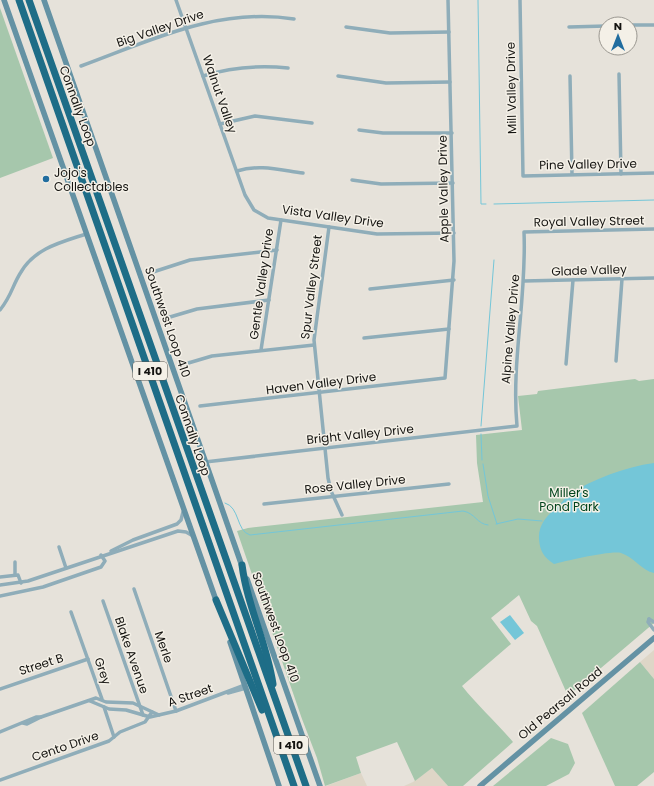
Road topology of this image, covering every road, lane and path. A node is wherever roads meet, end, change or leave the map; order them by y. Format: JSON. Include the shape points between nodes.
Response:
{"nodes":[{"id":1,"x":4,"y":0,"type":"edge"},
{"id":2,"x":20,"y":0,"type":"edge"},
{"id":3,"x":29,"y":0,"type":"edge"},
{"id":4,"x":44,"y":0,"type":"edge"},
{"id":5,"x":176,"y":0,"type":"edge"},
{"id":6,"x":448,"y":0,"type":"edge"},
{"id":7,"x":520,"y":0,"type":"edge"},
{"id":8,"x":294,"y":19,"type":"dead end"},
{"id":9,"x":654,"y":25,"type":"edge"},
{"id":10,"x":346,"y":26,"type":"dead end"},
{"id":11,"x":598,"y":26,"type":"edge"},
{"id":12,"x":638,"y":26,"type":"edge"},
{"id":13,"x":569,"y":27,"type":"dead end"},
{"id":14,"x":187,"y":28,"type":"junction"},
{"id":15,"x":449,"y":32,"type":"junction"},
{"id":16,"x":81,"y":66,"type":"dead end"},
{"id":17,"x":288,"y":68,"type":"dead end"},
{"id":18,"x":619,"y":74,"type":"dead end"},
{"id":19,"x":203,"y":76,"type":"junction"},
{"id":20,"x":338,"y":76,"type":"dead end"},
{"id":21,"x":570,"y":76,"type":"dead end"},
{"id":22,"x":450,"y":82,"type":"junction"},
{"id":23,"x":312,"y":123,"type":"dead end"},
{"id":24,"x":220,"y":124,"type":"junction"},
{"id":25,"x":359,"y":130,"type":"dead end"},
{"id":26,"x":452,"y":132,"type":"junction"},
{"id":27,"x":236,"y":171,"type":"junction"},
{"id":28,"x":303,"y":173,"type":"dead end"},
{"id":29,"x":654,"y":173,"type":"edge"},
{"id":30,"x":572,"y":174,"type":"junction"},
{"id":31,"x":621,"y":174,"type":"junction"},
{"id":32,"x":523,"y":176,"type":"joint"},
{"id":33,"x":352,"y":180,"type":"dead end"},
{"id":34,"x":453,"y":183,"type":"junction"},
{"id":35,"x":245,"y":194,"type":"joint"},
{"id":36,"x":281,"y":220,"type":"junction"},
{"id":37,"x":329,"y":227,"type":"junction"},
{"id":38,"x":654,"y":229,"type":"edge"},
{"id":39,"x":454,"y":232,"type":"junction"},
{"id":40,"x":524,"y":232,"type":"joint"},
{"id":41,"x":86,"y":234,"type":"junction"},
{"id":42,"x":277,"y":250,"type":"junction"},
{"id":43,"x":153,"y":272,"type":"dead end"},
{"id":44,"x":622,"y":278,"type":"junction"},
{"id":45,"x":654,"y":278,"type":"edge"},
{"id":46,"x":454,"y":280,"type":"junction"},
{"id":47,"x":573,"y":280,"type":"junction"},
{"id":48,"x":524,"y":281,"type":"junction"},
{"id":49,"x":370,"y":289,"type":"dead end"},
{"id":50,"x":269,"y":300,"type":"junction"},
{"id":51,"x":0,"y":310,"type":"edge"},
{"id":52,"x":170,"y":317,"type":"dead end"},
{"id":53,"x":449,"y":329,"type":"junction"},
{"id":54,"x":364,"y":338,"type":"dead end"},
{"id":55,"x":314,"y":345,"type":"junction"},
{"id":56,"x":261,"y":350,"type":"junction"},
{"id":57,"x":616,"y":361,"type":"dead end"},
{"id":58,"x":185,"y":364,"type":"dead end"},
{"id":59,"x":566,"y":364,"type":"dead end"},
{"id":60,"x":445,"y":378,"type":"joint"},
{"id":61,"x":318,"y":393,"type":"junction"},
{"id":62,"x":200,"y":406,"type":"dead end"},
{"id":63,"x":518,"y":426,"type":"joint"},
{"id":64,"x":325,"y":448,"type":"junction"},
{"id":65,"x":205,"y":462,"type":"junction"},
{"id":66,"x":449,"y":484,"type":"dead end"},
{"id":67,"x":334,"y":497,"type":"junction"},
{"id":68,"x":264,"y":504,"type":"dead end"},
{"id":69,"x":184,"y":511,"type":"junction"},
{"id":70,"x":342,"y":515,"type":"dead end"},
{"id":71,"x":151,"y":533,"type":"junction"},
{"id":72,"x":193,"y":536,"type":"junction"},
{"id":73,"x":153,"y":540,"type":"junction"},
{"id":74,"x":59,"y":547,"type":"dead end"},
{"id":75,"x":101,"y":555,"type":"junction"},
{"id":76,"x":15,"y":562,"type":"dead end"},
{"id":77,"x":242,"y":565,"type":"junction"},
{"id":78,"x":66,"y":568,"type":"junction"},
{"id":79,"x":15,"y":575,"type":"junction"},
{"id":80,"x":0,"y":576,"type":"edge"},
{"id":81,"x":21,"y":583,"type":"junction"},
{"id":82,"x":0,"y":586,"type":"edge"},
{"id":83,"x":134,"y":589,"type":"dead end"},
{"id":84,"x":1,"y":596,"type":"edge"},
{"id":85,"x":103,"y":600,"type":"dead end"},
{"id":86,"x":216,"y":600,"type":"junction"},
{"id":87,"x":71,"y":612,"type":"dead end"},
{"id":88,"x":654,"y":622,"type":"edge"},
{"id":89,"x":654,"y":630,"type":"edge"},
{"id":90,"x":654,"y":638,"type":"edge"},
{"id":91,"x":88,"y":659,"type":"junction"},
{"id":92,"x":246,"y":687,"type":"junction"},
{"id":93,"x":0,"y":689,"type":"edge"},
{"id":94,"x":90,"y":700,"type":"junction"},
{"id":95,"x":102,"y":700,"type":"junction"},
{"id":96,"x":276,"y":704,"type":"junction"},
{"id":97,"x":139,"y":706,"type":"junction"},
{"id":98,"x":104,"y":707,"type":"junction"},
{"id":99,"x":176,"y":711,"type":"junction"},
{"id":100,"x":152,"y":712,"type":"junction"},
{"id":101,"x":143,"y":715,"type":"junction"},
{"id":102,"x":159,"y":716,"type":"junction"},
{"id":103,"x":150,"y":717,"type":"junction"},
{"id":104,"x":0,"y":732,"type":"edge"},
{"id":105,"x":114,"y":737,"type":"junction"},
{"id":106,"x":278,"y":742,"type":"junction"},
{"id":107,"x":0,"y":780,"type":"edge"},
{"id":108,"x":279,"y":786,"type":"edge"},
{"id":109,"x":294,"y":786,"type":"edge"},
{"id":110,"x":306,"y":786,"type":"edge"},
{"id":111,"x":320,"y":786,"type":"edge"},
{"id":112,"x":480,"y":786,"type":"edge"}],
"edges":[{"from":1,"to":41,"type":"main road"},
{"from":2,"to":106,"type":"highway","name":"Connally Loop","number":"I 410"},
{"from":3,"to":96,"type":"highway","name":"Connally Loop","number":"I 410"},
{"from":4,"to":65,"type":"main road","name":"Southwest Loop 410"},
{"from":5,"to":14,"type":"street","name":"Walnut Valley"},
{"from":6,"to":15,"type":"street","name":"Apple Valley Drive"},
{"from":7,"to":32,"type":"street","name":"Mill Valley Drive"},
{"from":8,"to":14,"type":"street","name":"Big Valley Drive","via":[[265,16],[234,17]]},
{"from":9,"to":12,"type":"street"},
{"from":10,"to":15,"type":"street","via":[[390,33]]},
{"from":11,"to":13,"type":"street"},
{"from":14,"to":16,"type":"street","name":"Big Valley Drive"},
{"from":14,"to":19,"type":"street","name":"Walnut Valley"},
{"from":15,"to":22,"type":"street","name":"Apple Valley Drive"},
{"from":17,"to":19,"type":"street","via":[[247,66]]},
{"from":18,"to":31,"type":"street"},
{"from":19,"to":24,"type":"street","name":"Walnut Valley"},
{"from":20,"to":22,"type":"street","via":[[386,83]]},
{"from":21,"to":30,"type":"street"},
{"from":22,"to":26,"type":"street","name":"Apple Valley Drive"},
{"from":23,"to":24,"type":"street","via":[[255,116]]},
{"from":24,"to":27,"type":"street","name":"Walnut Valley"},
{"from":25,"to":26,"type":"street","via":[[383,133]]},
{"from":26,"to":34,"type":"street","name":"Apple Valley Drive"},
{"from":27,"to":28,"type":"street","via":[[260,166]]},
{"from":27,"to":35,"type":"street","name":"Walnut Valley"},
{"from":29,"to":31,"type":"street","name":"Pine Valley Drive"},
{"from":30,"to":31,"type":"street","name":"Pine Valley Drive"},
{"from":30,"to":32,"type":"street","name":"Pine Valley Drive"},
{"from":33,"to":34,"type":"street","via":[[382,184]]},
{"from":34,"to":39,"type":"street","name":"Apple Valley Drive"},
{"from":35,"to":36,"type":"street","name":"Vista Valley Drive","via":[[249,204],[257,212],[268,218]]},
{"from":36,"to":37,"type":"street","name":"Vista Valley Drive"},
{"from":36,"to":42,"type":"street","name":"Gentle Valley Drive"},
{"from":37,"to":39,"type":"street","name":"Vista Valley Drive","via":[[377,234]]},
{"from":37,"to":55,"type":"street","name":"Spur Valley Street"},
{"from":38,"to":40,"type":"street","name":"Royal Valley Street"},
{"from":39,"to":46,"type":"street","name":"Apple Valley Drive"},
{"from":40,"to":48,"type":"street","name":"Alpine Valley Drive"},
{"from":41,"to":51,"type":"street","via":[[47,248],[33,257],[21,272],[10,298]]},
{"from":41,"to":69,"type":"main road"},
{"from":42,"to":43,"type":"street","via":[[190,260]]},
{"from":42,"to":50,"type":"street","name":"Gentle Valley Drive"},
{"from":44,"to":45,"type":"street","name":"Glade Valley"},
{"from":44,"to":47,"type":"street","name":"Glade Valley"},
{"from":44,"to":57,"type":"street"},
{"from":46,"to":49,"type":"street"},
{"from":46,"to":53,"type":"street","name":"Apple Valley Drive"},
{"from":47,"to":48,"type":"street","name":"Glade Valley"},
{"from":47,"to":59,"type":"street"},
{"from":48,"to":63,"type":"street","name":"Alpine Valley Drive","via":[[515,394]]},
{"from":50,"to":52,"type":"street","via":[[197,309]]},
{"from":50,"to":56,"type":"street","name":"Gentle Valley Drive"},
{"from":53,"to":54,"type":"street"},
{"from":53,"to":60,"type":"street","name":"Apple Valley Drive"},
{"from":55,"to":56,"type":"street"},
{"from":55,"to":61,"type":"street","name":"Spur Valley Street"},
{"from":56,"to":58,"type":"street","via":[[212,356]]},
{"from":60,"to":61,"type":"street","name":"Haven Valley Drive"},
{"from":61,"to":62,"type":"street","name":"Haven Valley Drive"},
{"from":61,"to":64,"type":"street","name":"Spur Valley Street"},
{"from":63,"to":64,"type":"street","name":"Bright Valley Drive"},
{"from":64,"to":65,"type":"street","name":"Bright Valley Drive"},
{"from":64,"to":67,"type":"street","name":"Spur Valley Street"},
{"from":65,"to":77,"type":"main road","name":"Southwest Loop 410"},
{"from":66,"to":67,"type":"street","name":"Rose Valley Drive"},
{"from":67,"to":68,"type":"street","name":"Rose Valley Drive"},
{"from":67,"to":70,"type":"street","name":"Spur Valley Street"},
{"from":69,"to":71,"type":"street","via":[[180,522]]},
{"from":69,"to":72,"type":"main road"},
{"from":71,"to":73,"type":"street"},
{"from":71,"to":75,"type":"street"},
{"from":72,"to":73,"type":"street","via":[[178,531]]},
{"from":72,"to":86,"type":"main road"},
{"from":73,"to":75,"type":"street"},
{"from":74,"to":78,"type":"street"},
{"from":75,"to":78,"type":"street"},
{"from":75,"to":84,"type":"street","via":[[105,562],[101,567],[43,587]]},
{"from":76,"to":79,"type":"street"},
{"from":77,"to":96,"type":"highway","via":[[244,586],[272,673]]},
{"from":77,"to":111,"type":"main road","name":"Southwest Loop 410"},
{"from":78,"to":81,"type":"street"},
{"from":79,"to":80,"type":"street"},
{"from":79,"to":81,"type":"street","via":[[18,575]]},
{"from":81,"to":82,"type":"street"},
{"from":83,"to":99,"type":"street","name":"Merle"},
{"from":85,"to":97,"type":"street","name":"Blake Avenue"},
{"from":86,"to":92,"type":"main road"},
{"from":86,"to":106,"type":"highway"},
{"from":87,"to":91,"type":"street","name":"Grey"},
{"from":88,"to":89,"type":"street","via":[[649,619],[648,622]]},
{"from":90,"to":112,"type":"main road","name":"Old Pearsall Road"},
{"from":91,"to":93,"type":"street","name":"Street B"},
{"from":91,"to":95,"type":"street","name":"Grey"},
{"from":92,"to":99,"type":"street","name":"A Street"},
{"from":92,"to":108,"type":"main road"},
{"from":94,"to":95,"type":"street","name":"A Street"},
{"from":94,"to":98,"type":"street","name":"A Street"},
{"from":94,"to":104,"type":"street","name":"A Street"},
{"from":95,"to":97,"type":"street","name":"A Street","via":[[129,702]]},
{"from":95,"to":98,"type":"street","name":"Grey"},
{"from":96,"to":110,"type":"highway","name":"Connally Loop","number":"I 410"},
{"from":97,"to":100,"type":"street","name":"A Street"},
{"from":97,"to":101,"type":"street","name":"Blake Avenue"},
{"from":98,"to":101,"type":"street","name":"A Street"},
{"from":98,"to":105,"type":"street","name":"Grey"},
{"from":99,"to":102,"type":"street","name":"A Street"},
{"from":100,"to":102,"type":"street","name":"A Street"},
{"from":100,"to":103,"type":"street"},
{"from":101,"to":103,"type":"street","name":"A Street"},
{"from":102,"to":103,"type":"street","name":"A Street"},
{"from":103,"to":105,"type":"street","name":"Cento Drive"},
{"from":105,"to":107,"type":"street","name":"Cento Drive"},
{"from":106,"to":109,"type":"highway","name":"Connally Loop","number":"I 410"}]}
